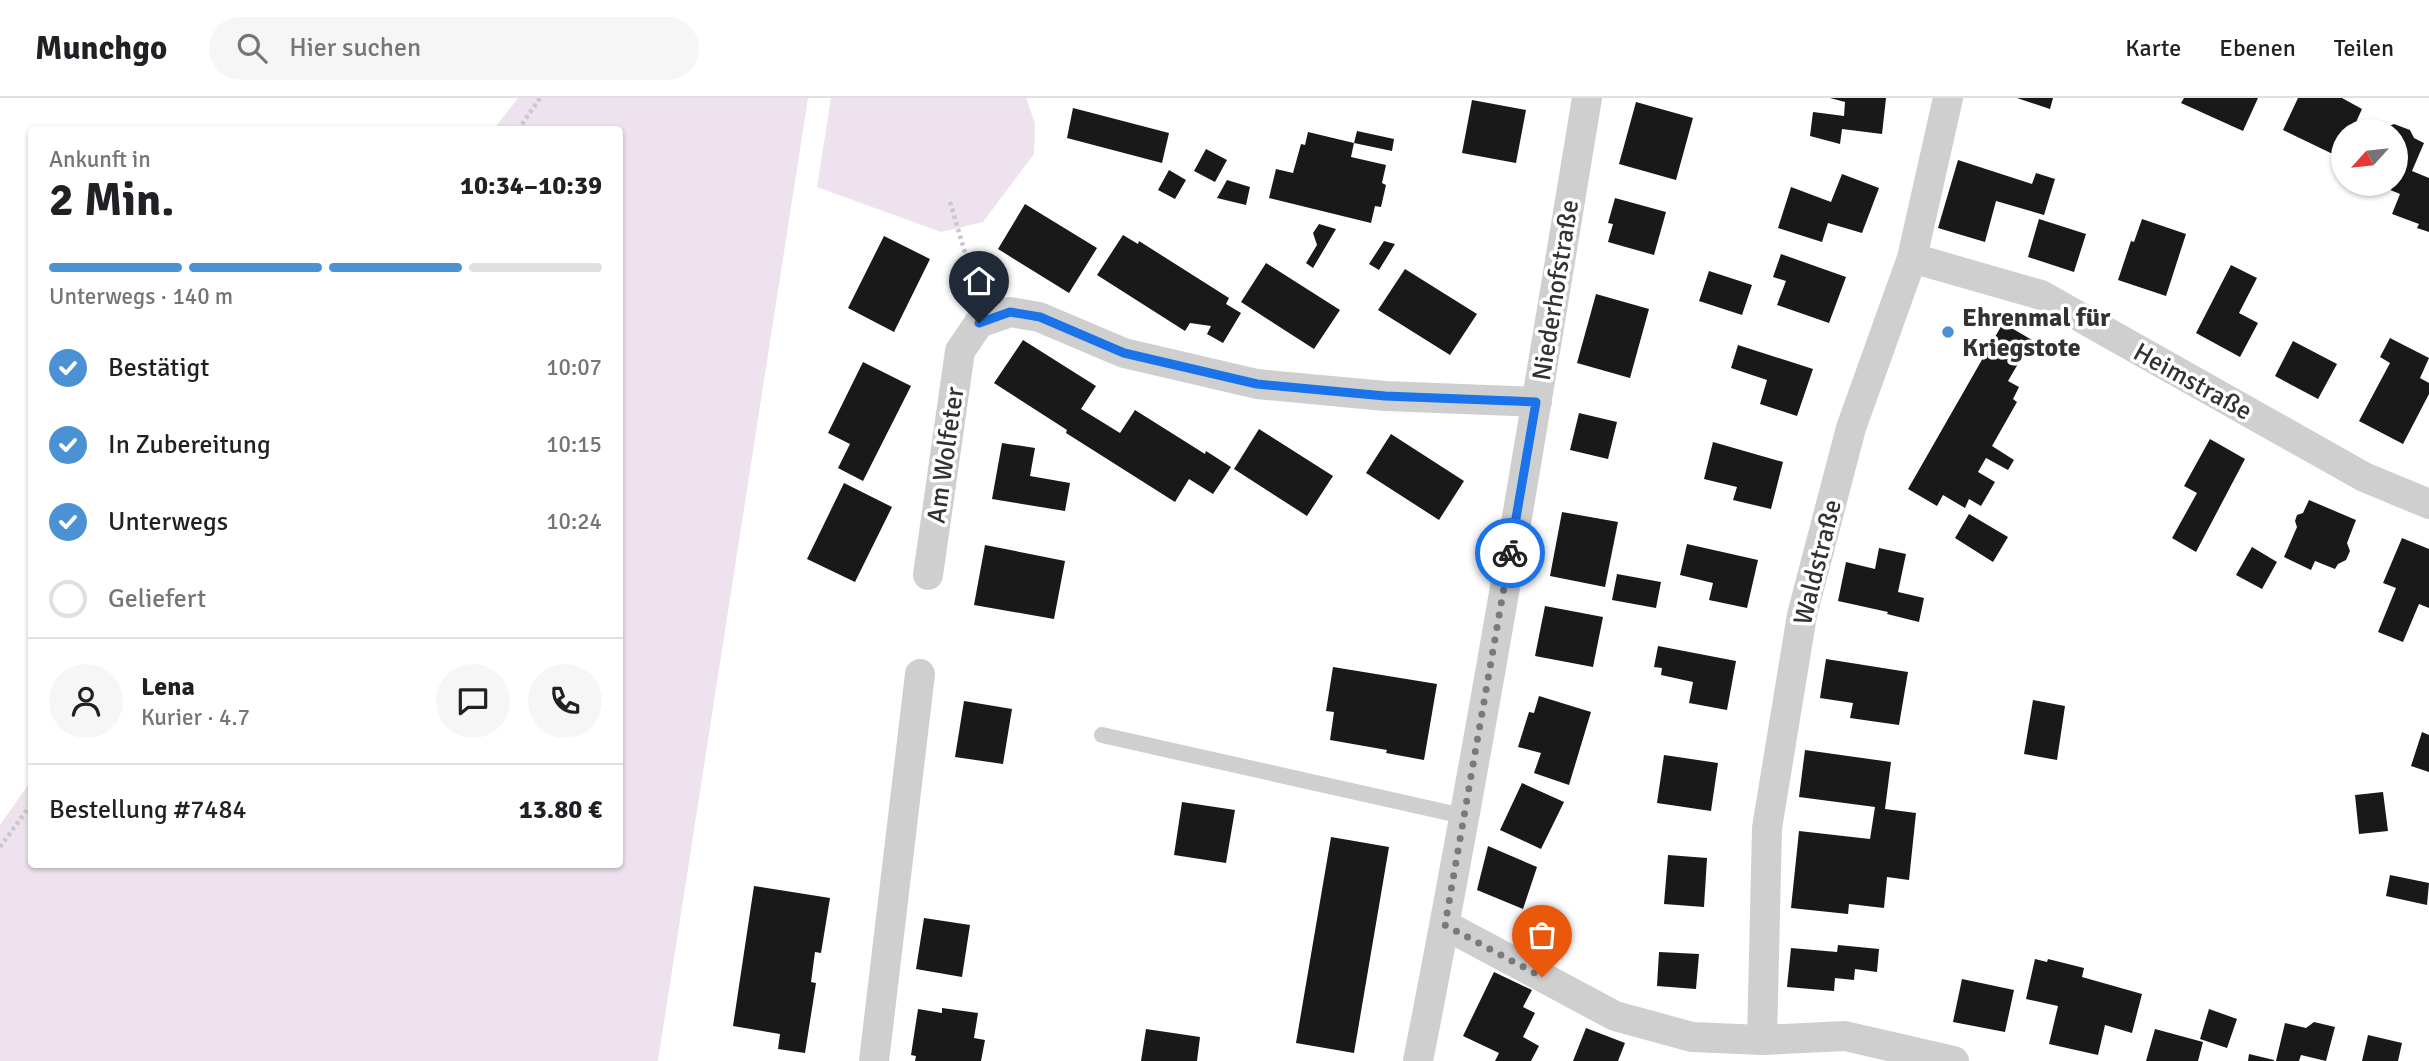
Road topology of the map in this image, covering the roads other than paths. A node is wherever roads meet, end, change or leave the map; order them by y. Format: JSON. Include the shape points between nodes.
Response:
{"nodes":[{"id":1,"x":1587,"y":98,"type":"edge"},
{"id":2,"x":1948,"y":98,"type":"edge"},
{"id":3,"x":1912,"y":258,"type":"junction"},
{"id":4,"x":1536,"y":402,"type":"junction"},
{"id":5,"x":2429,"y":504,"type":"edge"},
{"id":6,"x":928,"y":575,"type":"dead end"},
{"id":7,"x":920,"y":674,"type":"dead end"},
{"id":8,"x":1102,"y":735,"type":"dead end"},
{"id":9,"x":1463,"y":816,"type":"junction"},
{"id":10,"x":1445,"y":925,"type":"junction"},
{"id":11,"x":1762,"y":1040,"type":"junction"},
{"id":12,"x":874,"y":1061,"type":"edge"},
{"id":13,"x":1419,"y":1061,"type":"edge"},
{"id":14,"x":1954,"y":1061,"type":"edge"}],
"edges":[{"from":1,"to":4,"type":"street","name":"Niederhofstraße"},
{"from":2,"to":3,"type":"street","name":"Waldstraße"},
{"from":3,"to":5,"type":"street","name":"Heimstraße","via":[[2041,295],[2364,477]]},
{"from":3,"to":11,"type":"street","name":"Waldstraße","via":[[1851,428],[1802,615],[1767,828]]},
{"from":4,"to":6,"type":"street","name":"Am Wolfeter","via":[[1385,396],[1257,384],[1124,353],[1040,317],[1010,312],[979,323],[960,351]]},
{"from":4,"to":9,"type":"street","name":"Niederhofstraße"},
{"from":7,"to":12,"type":"street"},
{"from":8,"to":9,"type":"lane"},
{"from":9,"to":10,"type":"street","name":"Niederhofstraße"},
{"from":10,"to":11,"type":"street","via":[[1615,1016],[1692,1037]]},
{"from":10,"to":13,"type":"street","name":"Niederhofstraße"},
{"from":11,"to":14,"type":"street","via":[[1845,1036]]}]}
